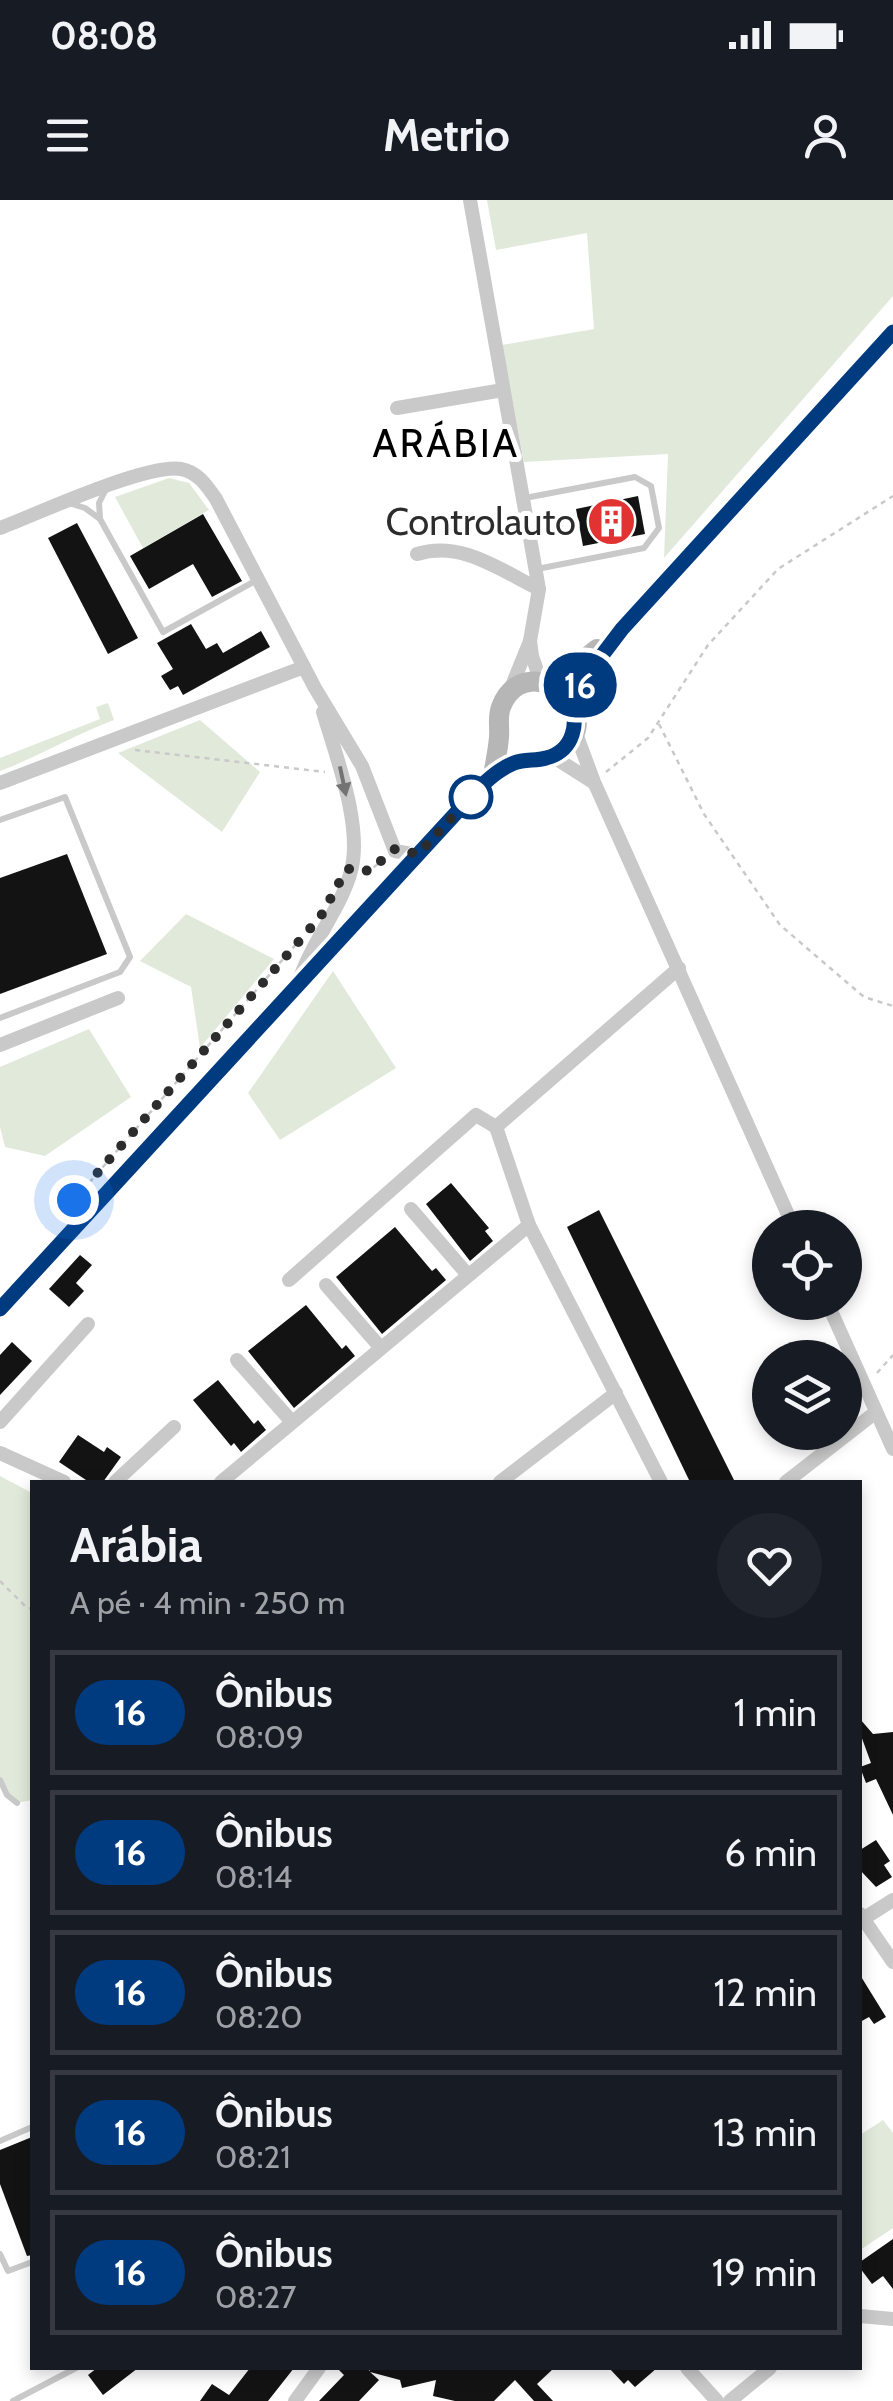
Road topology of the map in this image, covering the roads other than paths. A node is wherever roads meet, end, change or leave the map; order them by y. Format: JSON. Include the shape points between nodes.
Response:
{"nodes":[{"id":1,"x":470,"y":200,"type":"edge"},
{"id":2,"x":893,"y":332,"type":"edge"},
{"id":3,"x":503,"y":390,"type":"junction"},
{"id":4,"x":397,"y":408,"type":"dead end"},
{"id":5,"x":108,"y":486,"type":"junction"},
{"id":6,"x":523,"y":499,"type":"junction"},
{"id":7,"x":68,"y":503,"type":"junction"},
{"id":8,"x":100,"y":519,"type":"junction"},
{"id":9,"x":0,"y":528,"type":"edge"},
{"id":10,"x":417,"y":554,"type":"dead end"},
{"id":11,"x":535,"y":569,"type":"junction"},
{"id":12,"x":258,"y":579,"type":"junction"},
{"id":13,"x":539,"y":589,"type":"junction"},
{"id":14,"x":530,"y":641,"type":"junction"},
{"id":15,"x":304,"y":667,"type":"junction"},
{"id":16,"x":315,"y":688,"type":"junction"},
{"id":17,"x":554,"y":689,"type":"junction"},
{"id":18,"x":510,"y":693,"type":"junction"},
{"id":19,"x":574,"y":731,"type":"junction"},
{"id":20,"x":500,"y":732,"type":"junction"},
{"id":21,"x":544,"y":758,"type":"junction"},
{"id":22,"x":493,"y":776,"type":"junction"},
{"id":23,"x":594,"y":782,"type":"junction"},
{"id":24,"x":0,"y":783,"type":"edge"},
{"id":25,"x":0,"y":820,"type":"edge"},
{"id":26,"x":418,"y":854,"type":"junction"},
{"id":27,"x":679,"y":968,"type":"junction"},
{"id":28,"x":298,"y":984,"type":"junction"},
{"id":29,"x":118,"y":998,"type":"dead end"},
{"id":30,"x":0,"y":1018,"type":"edge"},
{"id":31,"x":0,"y":1044,"type":"edge"},
{"id":32,"x":496,"y":1127,"type":"junction"},
{"id":33,"x":411,"y":1209,"type":"dead end"},
{"id":34,"x":786,"y":1210,"type":"edge"},
{"id":35,"x":529,"y":1225,"type":"junction"},
{"id":36,"x":468,"y":1275,"type":"junction"},
{"id":37,"x":289,"y":1280,"type":"dead end"},
{"id":38,"x":326,"y":1285,"type":"dead end"},
{"id":39,"x":0,"y":1309,"type":"edge"},
{"id":40,"x":835,"y":1320,"type":"edge"},
{"id":41,"x":88,"y":1324,"type":"dead end"},
{"id":42,"x":380,"y":1347,"type":"junction"},
{"id":43,"x":237,"y":1360,"type":"dead end"},
{"id":44,"x":616,"y":1393,"type":"junction"},
{"id":45,"x":876,"y":1412,"type":"junction"},
{"id":46,"x":0,"y":1422,"type":"edge"},
{"id":47,"x":292,"y":1422,"type":"junction"},
{"id":48,"x":174,"y":1427,"type":"dead end"},
{"id":49,"x":893,"y":1449,"type":"edge"},
{"id":50,"x":0,"y":1452,"type":"edge"},
{"id":51,"x":60,"y":1480,"type":"edge"},
{"id":52,"x":117,"y":1480,"type":"edge"},
{"id":53,"x":223,"y":1480,"type":"edge"},
{"id":54,"x":503,"y":1480,"type":"edge"},
{"id":55,"x":660,"y":1480,"type":"edge"},
{"id":56,"x":789,"y":1480,"type":"edge"},
{"id":57,"x":0,"y":1780,"type":"edge"},
{"id":58,"x":17,"y":1802,"type":"dead end"},
{"id":59,"x":893,"y":1900,"type":"edge"},
{"id":60,"x":862,"y":1917,"type":"edge"},
{"id":61,"x":893,"y":1962,"type":"edge"},
{"id":62,"x":30,"y":2129,"type":"edge"},
{"id":63,"x":0,"y":2141,"type":"edge"},
{"id":64,"x":0,"y":2254,"type":"edge"},
{"id":65,"x":30,"y":2263,"type":"edge"},
{"id":66,"x":862,"y":2316,"type":"edge"},
{"id":67,"x":893,"y":2319,"type":"edge"},
{"id":68,"x":72,"y":2370,"type":"edge"},
{"id":69,"x":318,"y":2370,"type":"edge"},
{"id":70,"x":689,"y":2370,"type":"edge"},
{"id":71,"x":768,"y":2370,"type":"edge"},
{"id":72,"x":13,"y":2401,"type":"edge"},
{"id":73,"x":296,"y":2401,"type":"edge"},
{"id":74,"x":717,"y":2401,"type":"edge"},
{"id":75,"x":730,"y":2401,"type":"edge"}],
"edges":[{"from":1,"to":3,"type":"street"},
{"from":2,"to":17,"type":"street","via":[[622,629]]},
{"from":3,"to":4,"type":"street"},
{"from":3,"to":6,"type":"street"},
{"from":5,"to":7,"type":"street"},
{"from":5,"to":8,"type":"lane"},
{"from":5,"to":12,"type":"street","via":[[162,468],[194,474],[216,500]]},
{"from":6,"to":11,"type":"street"},
{"from":6,"to":11,"type":"lane","via":[[635,476],[651,486],[658,528],[644,548]]},
{"from":7,"to":8,"type":"lane"},
{"from":7,"to":9,"type":"street"},
{"from":8,"to":12,"type":"lane","via":[[163,632]]},
{"from":10,"to":13,"type":"street","via":[[458,550]]},
{"from":11,"to":13,"type":"street"},
{"from":12,"to":15,"type":"street"},
{"from":13,"to":14,"type":"street"},
{"from":14,"to":17,"type":"street"},
{"from":14,"to":18,"type":"street"},
{"from":15,"to":16,"type":"street"},
{"from":15,"to":24,"type":"street"},
{"from":16,"to":26,"type":"street","via":[[362,766],[395,849]]},
{"from":16,"to":28,"type":"street","one_way":true,"via":[[342,774],[352,868]]},
{"from":17,"to":18,"type":"street","via":[[530,682]]},
{"from":17,"to":19,"type":"street","via":[[574,709]]},
{"from":18,"to":20,"type":"street","via":[[499,712]]},
{"from":19,"to":21,"type":"street","via":[[566,747]]},
{"from":19,"to":23,"type":"street"},
{"from":20,"to":21,"type":"street","via":[[518,754]]},
{"from":20,"to":22,"type":"street"},
{"from":21,"to":22,"type":"street","via":[[514,763]]},
{"from":21,"to":23,"type":"street"},
{"from":22,"to":26,"type":"street"},
{"from":23,"to":27,"type":"street"},
{"from":25,"to":30,"type":"lane","via":[[65,796],[130,957],[120,972]]},
{"from":26,"to":28,"type":"street"},
{"from":27,"to":32,"type":"street"},
{"from":27,"to":34,"type":"street"},
{"from":28,"to":39,"type":"street"},
{"from":29,"to":31,"type":"street"},
{"from":32,"to":35,"type":"street"},
{"from":32,"to":37,"type":"street","via":[[476,1115]]},
{"from":33,"to":36,"type":"street"},
{"from":35,"to":36,"type":"street"},
{"from":35,"to":44,"type":"street"},
{"from":36,"to":42,"type":"street"},
{"from":38,"to":42,"type":"street"},
{"from":40,"to":45,"type":"street"},
{"from":41,"to":46,"type":"street"},
{"from":42,"to":47,"type":"street"},
{"from":43,"to":47,"type":"street"},
{"from":44,"to":54,"type":"street"},
{"from":44,"to":55,"type":"street"},
{"from":45,"to":49,"type":"street"},
{"from":45,"to":56,"type":"street"},
{"from":47,"to":53,"type":"street"},
{"from":48,"to":52,"type":"street"},
{"from":50,"to":51,"type":"street"},
{"from":57,"to":58,"type":"lane"},
{"from":59,"to":60,"type":"street"},
{"from":60,"to":61,"type":"street"},
{"from":62,"to":63,"type":"lane"},
{"from":64,"to":65,"type":"lane","via":[[8,2271]]},
{"from":66,"to":67,"type":"street"},
{"from":68,"to":72,"type":"lane"},
{"from":69,"to":73,"type":"street"},
{"from":70,"to":74,"type":"street"},
{"from":71,"to":75,"type":"street"}]}
